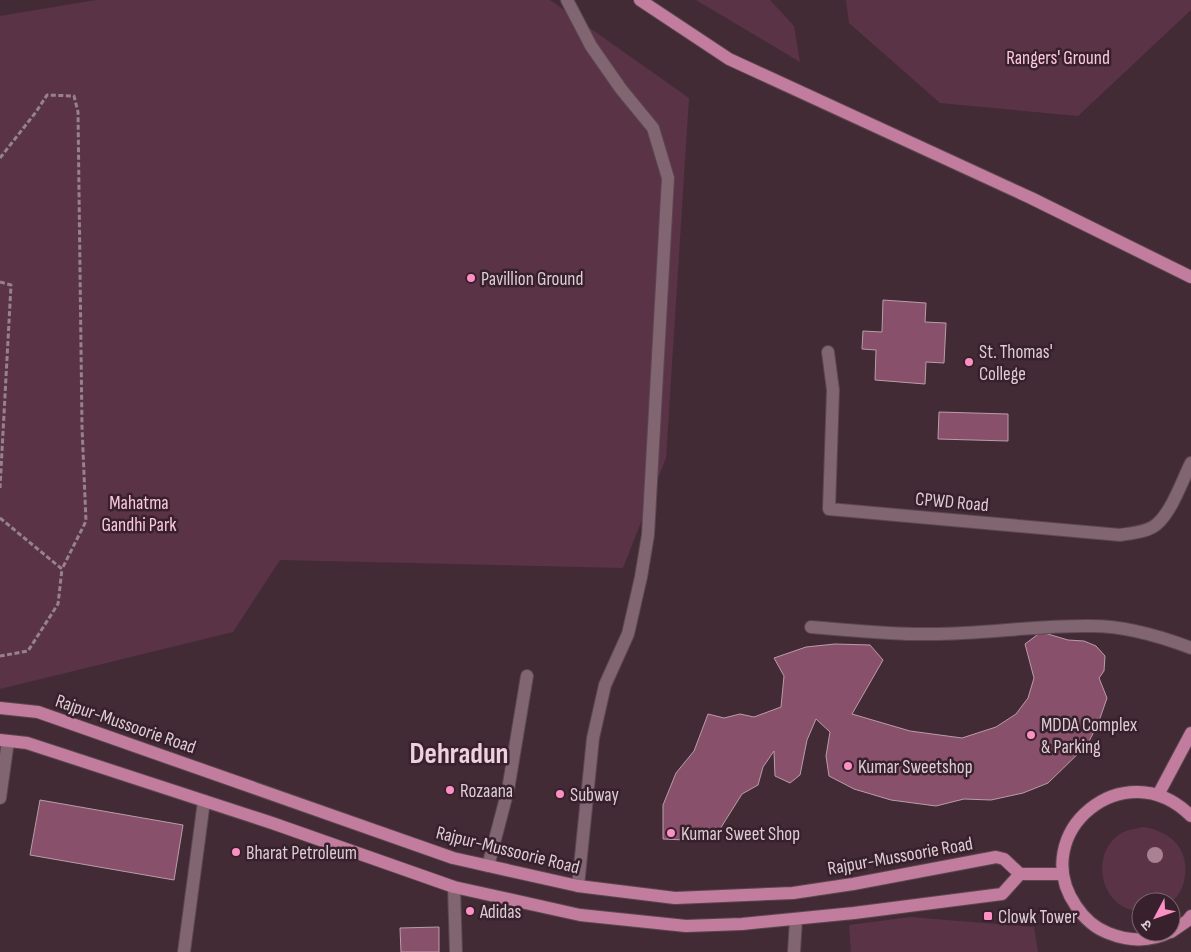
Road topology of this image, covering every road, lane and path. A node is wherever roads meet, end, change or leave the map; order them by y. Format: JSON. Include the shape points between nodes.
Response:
{"nodes":[{"id":1,"x":567,"y":0,"type":"edge"},
{"id":2,"x":640,"y":0,"type":"edge"},
{"id":3,"x":0,"y":158,"type":"edge"},
{"id":4,"x":1191,"y":277,"type":"edge"},
{"id":5,"x":0,"y":282,"type":"edge"},
{"id":6,"x":828,"y":352,"type":"dead end"},
{"id":7,"x":1191,"y":463,"type":"edge"},
{"id":8,"x":0,"y":488,"type":"edge"},
{"id":9,"x":0,"y":518,"type":"edge"},
{"id":10,"x":62,"y":569,"type":"junction"},
{"id":11,"x":811,"y":627,"type":"dead end"},
{"id":12,"x":1191,"y":648,"type":"edge"},
{"id":13,"x":0,"y":656,"type":"edge"},
{"id":14,"x":526,"y":676,"type":"dead end"},
{"id":15,"x":0,"y":708,"type":"edge"},
{"id":16,"x":1191,"y":733,"type":"edge"},
{"id":17,"x":4,"y":740,"type":"edge"},
{"id":18,"x":1158,"y":794,"type":"junction"},
{"id":19,"x":0,"y":798,"type":"edge"},
{"id":20,"x":204,"y":801,"type":"junction"},
{"id":21,"x":1191,"y":816,"type":"edge"},
{"id":22,"x":488,"y":866,"type":"junction"},
{"id":23,"x":1020,"y":874,"type":"junction"},
{"id":24,"x":1064,"y":874,"type":"junction"},
{"id":25,"x":578,"y":886,"type":"junction"},
{"id":26,"x":454,"y":887,"type":"junction"},
{"id":27,"x":796,"y":919,"type":"junction"},
{"id":28,"x":1131,"y":938,"type":"edge"},
{"id":29,"x":184,"y":952,"type":"edge"},
{"id":30,"x":456,"y":952,"type":"edge"},
{"id":31,"x":794,"y":952,"type":"edge"}],
"edges":[{"from":1,"to":25,"type":"street","via":[[591,46],[653,128],[668,178],[648,535],[628,634],[605,686],[593,738]]},
{"from":2,"to":4,"type":"main road","via":[[730,59],[1031,198]]},
{"from":3,"to":10,"type":"path","via":[[47,95],[74,96],[78,112],[86,521]]},
{"from":5,"to":8,"type":"path","via":[[10,286]]},
{"from":6,"to":7,"type":"street","name":"CPWD Road","via":[[833,390],[829,509],[1120,535],[1156,525],[1167,512]]},
{"from":9,"to":10,"type":"path"},
{"from":10,"to":13,"type":"path","via":[[58,604],[28,652]]},
{"from":11,"to":12,"type":"street","via":[[933,634],[1093,626],[1134,631]]},
{"from":14,"to":22,"type":"street","via":[[508,790]]},
{"from":15,"to":22,"type":"main road","name":"Rajpur-Mussoorie Road","via":[[38,712],[453,858]]},
{"from":16,"to":18,"type":"main road"},
{"from":17,"to":19,"type":"street"},
{"from":17,"to":20,"type":"main road","via":[[27,744]]},
{"from":18,"to":21,"type":"main road"},
{"from":18,"to":24,"type":"main road","via":[[1134,791],[1118,794],[1089,808],[1074,827],[1064,850]]},
{"from":20,"to":26,"type":"main road"},
{"from":20,"to":29,"type":"street"},
{"from":22,"to":25,"type":"main road","name":"Rajpur-Mussoorie Road"},
{"from":23,"to":24,"type":"main road"},
{"from":23,"to":25,"type":"main road","name":"Rajpur-Mussoorie Road","via":[[1004,859],[996,857],[793,893],[675,898]]},
{"from":23,"to":27,"type":"main road","via":[[1002,894]]},
{"from":24,"to":28,"type":"main road","via":[[1069,896],[1082,916],[1101,930]]},
{"from":26,"to":27,"type":"main road","via":[[580,915],[686,926]]},
{"from":26,"to":30,"type":"street"},
{"from":27,"to":31,"type":"street"}]}
